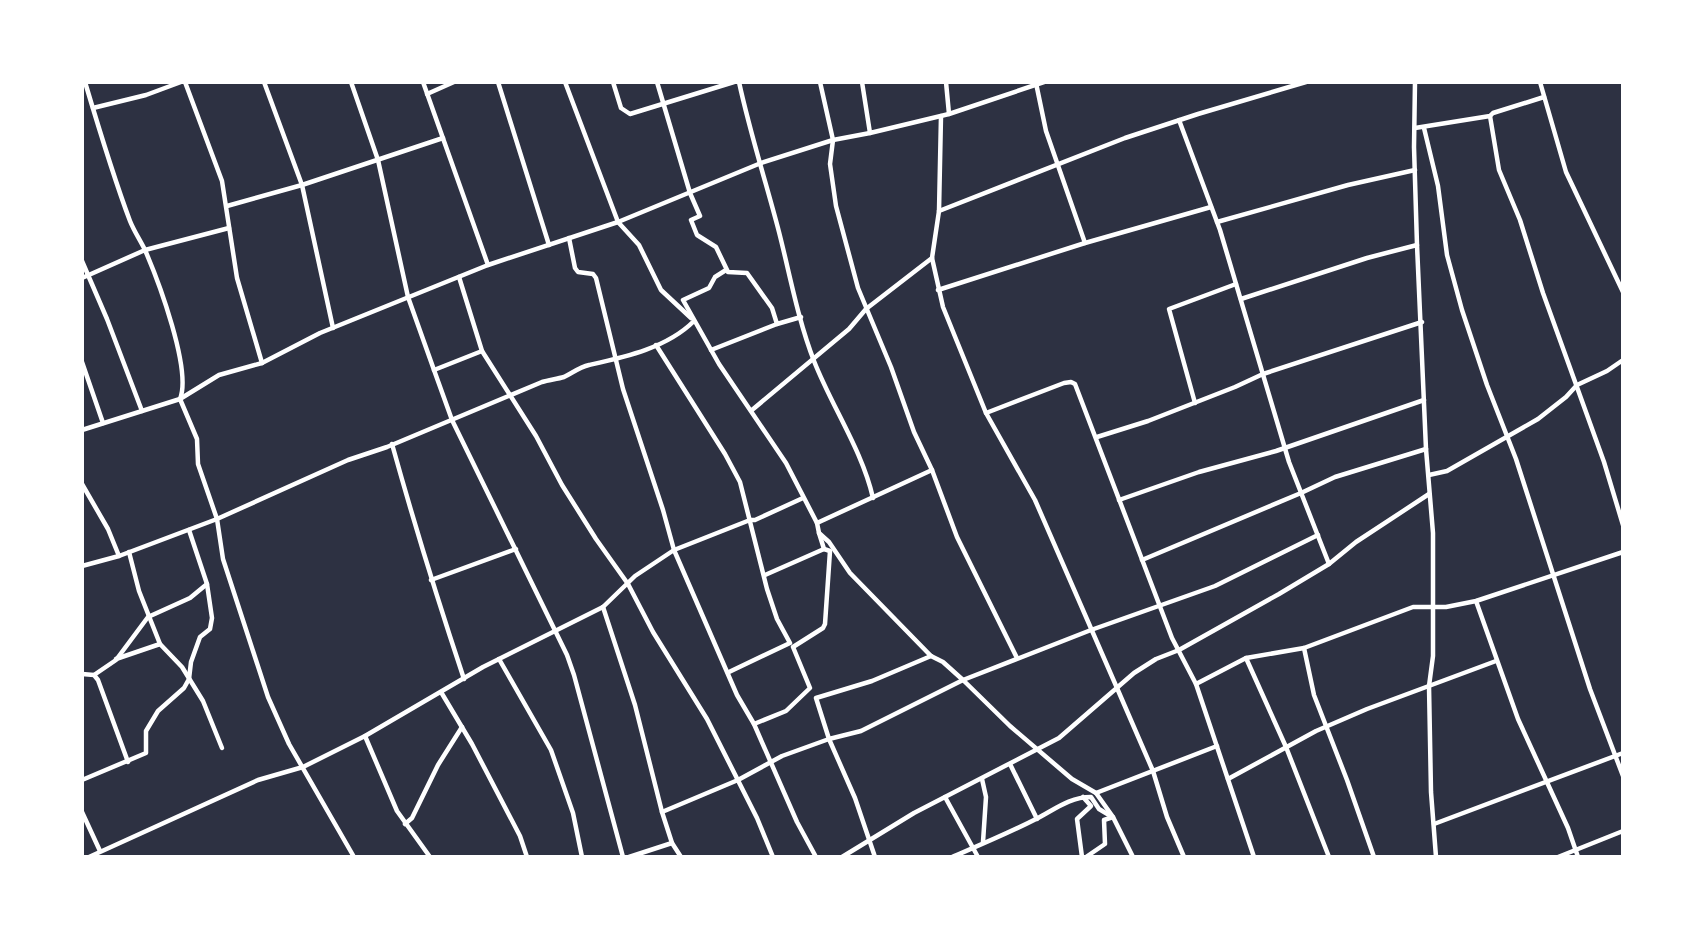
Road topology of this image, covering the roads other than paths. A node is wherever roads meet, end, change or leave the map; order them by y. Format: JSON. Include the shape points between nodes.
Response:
{"nodes":[{"id":1,"x":85,"y":82,"type":"edge"},
{"id":2,"x":183,"y":82,"type":"edge"},
{"id":3,"x":264,"y":82,"type":"edge"},
{"id":4,"x":351,"y":82,"type":"edge"},
{"id":5,"x":423,"y":82,"type":"edge"},
{"id":6,"x":454,"y":82,"type":"edge"},
{"id":7,"x":498,"y":82,"type":"edge"},
{"id":8,"x":565,"y":82,"type":"edge"},
{"id":9,"x":613,"y":82,"type":"edge"},
{"id":10,"x":657,"y":82,"type":"edge"},
{"id":11,"x":736,"y":82,"type":"edge"},
{"id":12,"x":820,"y":82,"type":"edge"},
{"id":13,"x":862,"y":82,"type":"edge"},
{"id":14,"x":946,"y":82,"type":"edge"},
{"id":15,"x":1044,"y":82,"type":"edge"},
{"id":16,"x":1306,"y":82,"type":"edge"},
{"id":17,"x":1415,"y":82,"type":"edge"},
{"id":18,"x":1540,"y":82,"type":"edge"},
{"id":19,"x":1036,"y":83,"type":"edge"},
{"id":20,"x":427,"y":94,"type":"junction"},
{"id":21,"x":1544,"y":97,"type":"junction"},
{"id":22,"x":90,"y":99,"type":"junction"},
{"id":23,"x":82,"y":102,"type":"edge"},
{"id":24,"x":663,"y":103,"type":"junction"},
{"id":25,"x":93,"y":107,"type":"junction"},
{"id":26,"x":949,"y":114,"type":"junction"},
{"id":27,"x":941,"y":116,"type":"junction"},
{"id":28,"x":1490,"y":117,"type":"junction"},
{"id":29,"x":1179,"y":120,"type":"junction"},
{"id":30,"x":1415,"y":128,"type":"junction"},
{"id":31,"x":1424,"y":128,"type":"junction"},
{"id":32,"x":870,"y":134,"type":"junction"},
{"id":33,"x":443,"y":138,"type":"junction"},
{"id":34,"x":833,"y":140,"type":"junction"},
{"id":35,"x":378,"y":160,"type":"junction"},
{"id":36,"x":761,"y":163,"type":"junction"},
{"id":37,"x":1058,"y":163,"type":"junction"},
{"id":38,"x":1415,"y":170,"type":"junction"},
{"id":39,"x":302,"y":186,"type":"junction"},
{"id":40,"x":690,"y":192,"type":"junction"},
{"id":41,"x":227,"y":206,"type":"junction"},
{"id":42,"x":1211,"y":207,"type":"junction"},
{"id":43,"x":939,"y":211,"type":"junction"},
{"id":44,"x":618,"y":222,"type":"junction"},
{"id":45,"x":1217,"y":222,"type":"junction"},
{"id":46,"x":229,"y":228,"type":"junction"},
{"id":47,"x":569,"y":238,"type":"junction"},
{"id":48,"x":1085,"y":243,"type":"junction"},
{"id":49,"x":549,"y":245,"type":"junction"},
{"id":50,"x":1417,"y":245,"type":"junction"},
{"id":51,"x":145,"y":250,"type":"junction"},
{"id":52,"x":932,"y":258,"type":"junction"},
{"id":53,"x":82,"y":261,"type":"edge"},
{"id":54,"x":488,"y":265,"type":"junction"},
{"id":55,"x":726,"y":270,"type":"junction"},
{"id":56,"x":1623,"y":270,"type":"edge"},
{"id":57,"x":1615,"y":272,"type":"junction"},
{"id":58,"x":88,"y":275,"type":"junction"},
{"id":59,"x":459,"y":277,"type":"junction"},
{"id":60,"x":82,"y":278,"type":"edge"},
{"id":61,"x":1236,"y":284,"type":"junction"},
{"id":62,"x":938,"y":290,"type":"junction"},
{"id":63,"x":1623,"y":292,"type":"edge"},
{"id":64,"x":408,"y":298,"type":"junction"},
{"id":65,"x":1241,"y":299,"type":"junction"},
{"id":66,"x":866,"y":309,"type":"junction"},
{"id":67,"x":801,"y":317,"type":"junction"},
{"id":68,"x":694,"y":321,"type":"junction"},
{"id":69,"x":1422,"y":322,"type":"junction"},
{"id":70,"x":777,"y":324,"type":"junction"},
{"id":71,"x":333,"y":328,"type":"junction"},
{"id":72,"x":656,"y":345,"type":"junction"},
{"id":73,"x":711,"y":350,"type":"junction"},
{"id":74,"x":482,"y":351,"type":"junction"},
{"id":75,"x":813,"y":358,"type":"junction"},
{"id":76,"x":617,"y":360,"type":"junction"},
{"id":77,"x":1623,"y":360,"type":"edge"},
{"id":78,"x":82,"y":362,"type":"edge"},
{"id":79,"x":262,"y":363,"type":"junction"},
{"id":80,"x":435,"y":370,"type":"junction"},
{"id":81,"x":1263,"y":374,"type":"junction"},
{"id":82,"x":1577,"y":385,"type":"junction"},
{"id":83,"x":512,"y":396,"type":"junction"},
{"id":84,"x":180,"y":399,"type":"junction"},
{"id":85,"x":1424,"y":400,"type":"junction"},
{"id":86,"x":1195,"y":402,"type":"junction"},
{"id":87,"x":752,"y":410,"type":"junction"},
{"id":88,"x":142,"y":411,"type":"junction"},
{"id":89,"x":986,"y":413,"type":"junction"},
{"id":90,"x":452,"y":420,"type":"junction"},
{"id":91,"x":103,"y":423,"type":"junction"},
{"id":92,"x":82,"y":430,"type":"edge"},
{"id":93,"x":1507,"y":436,"type":"junction"},
{"id":94,"x":1096,"y":438,"type":"junction"},
{"id":95,"x":392,"y":444,"type":"junction"},
{"id":96,"x":1285,"y":448,"type":"junction"},
{"id":97,"x":1426,"y":449,"type":"junction"},
{"id":98,"x":932,"y":470,"type":"junction"},
{"id":99,"x":1429,"y":475,"type":"junction"},
{"id":100,"x":82,"y":484,"type":"edge"},
{"id":101,"x":1301,"y":493,"type":"junction"},
{"id":102,"x":1430,"y":494,"type":"junction"},
{"id":103,"x":803,"y":498,"type":"junction"},
{"id":104,"x":873,"y":498,"type":"junction"},
{"id":105,"x":1119,"y":500,"type":"junction"},
{"id":106,"x":217,"y":519,"type":"junction"},
{"id":107,"x":750,"y":520,"type":"junction"},
{"id":108,"x":817,"y":523,"type":"junction"},
{"id":109,"x":1623,"y":526,"type":"edge"},
{"id":110,"x":189,"y":530,"type":"junction"},
{"id":111,"x":818,"y":533,"type":"junction"},
{"id":112,"x":1318,"y":535,"type":"junction"},
{"id":113,"x":824,"y":549,"type":"junction"},
{"id":114,"x":516,"y":550,"type":"junction"},
{"id":115,"x":674,"y":550,"type":"junction"},
{"id":116,"x":130,"y":552,"type":"junction"},
{"id":117,"x":1623,"y":552,"type":"edge"},
{"id":118,"x":119,"y":556,"type":"junction"},
{"id":119,"x":1142,"y":561,"type":"junction"},
{"id":120,"x":1329,"y":564,"type":"junction"},
{"id":121,"x":82,"y":566,"type":"edge"},
{"id":122,"x":765,"y":575,"type":"junction"},
{"id":123,"x":1554,"y":575,"type":"junction"},
{"id":124,"x":431,"y":580,"type":"junction"},
{"id":125,"x":207,"y":583,"type":"junction"},
{"id":126,"x":628,"y":584,"type":"junction"},
{"id":127,"x":1476,"y":601,"type":"junction"},
{"id":128,"x":1160,"y":604,"type":"junction"},
{"id":129,"x":603,"y":607,"type":"junction"},
{"id":130,"x":1433,"y":607,"type":"junction"},
{"id":131,"x":148,"y":617,"type":"junction"},
{"id":132,"x":1091,"y":629,"type":"junction"},
{"id":133,"x":555,"y":631,"type":"junction"},
{"id":134,"x":790,"y":643,"type":"junction"},
{"id":135,"x":160,"y":644,"type":"junction"},
{"id":136,"x":1304,"y":648,"type":"junction"},
{"id":137,"x":1179,"y":650,"type":"junction"},
{"id":138,"x":931,"y":656,"type":"junction"},
{"id":139,"x":499,"y":659,"type":"junction"},
{"id":140,"x":1017,"y":659,"type":"junction"},
{"id":141,"x":1246,"y":659,"type":"junction"},
{"id":142,"x":116,"y":660,"type":"junction"},
{"id":143,"x":1496,"y":661,"type":"junction"},
{"id":144,"x":729,"y":672,"type":"junction"},
{"id":145,"x":82,"y":674,"type":"edge"},
{"id":146,"x":94,"y":675,"type":"junction"},
{"id":147,"x":464,"y":679,"type":"junction"},
{"id":148,"x":189,"y":680,"type":"junction"},
{"id":149,"x":963,"y":680,"type":"junction"},
{"id":150,"x":1196,"y":684,"type":"junction"},
{"id":151,"x":1429,"y":686,"type":"junction"},
{"id":152,"x":810,"y":688,"type":"junction"},
{"id":153,"x":1117,"y":688,"type":"junction"},
{"id":154,"x":442,"y":692,"type":"junction"},
{"id":155,"x":754,"y":724,"type":"junction"},
{"id":156,"x":462,"y":727,"type":"junction"},
{"id":157,"x":1326,"y":727,"type":"junction"},
{"id":158,"x":365,"y":736,"type":"junction"},
{"id":159,"x":829,"y":739,"type":"junction"},
{"id":160,"x":1217,"y":746,"type":"junction"},
{"id":161,"x":1286,"y":747,"type":"junction"},
{"id":162,"x":222,"y":748,"type":"dead end"},
{"id":163,"x":1036,"y":748,"type":"junction"},
{"id":164,"x":1623,"y":753,"type":"edge"},
{"id":165,"x":1615,"y":756,"type":"junction"},
{"id":166,"x":128,"y":762,"type":"junction"},
{"id":167,"x":769,"y":762,"type":"junction"},
{"id":168,"x":1010,"y":764,"type":"junction"},
{"id":169,"x":303,"y":767,"type":"junction"},
{"id":170,"x":1153,"y":771,"type":"junction"},
{"id":171,"x":1623,"y":776,"type":"edge"},
{"id":172,"x":982,"y":779,"type":"junction"},
{"id":173,"x":1228,"y":779,"type":"junction"},
{"id":174,"x":82,"y":780,"type":"edge"},
{"id":175,"x":738,"y":780,"type":"junction"},
{"id":176,"x":1546,"y":782,"type":"junction"},
{"id":177,"x":1096,"y":793,"type":"junction"},
{"id":178,"x":945,"y":797,"type":"junction"},
{"id":179,"x":1083,"y":797,"type":"junction"},
{"id":180,"x":82,"y":812,"type":"edge"},
{"id":181,"x":662,"y":812,"type":"junction"},
{"id":182,"x":1113,"y":817,"type":"junction"},
{"id":183,"x":1037,"y":819,"type":"junction"},
{"id":184,"x":405,"y":824,"type":"junction"},
{"id":185,"x":1434,"y":824,"type":"junction"},
{"id":186,"x":1623,"y":831,"type":"edge"},
{"id":187,"x":869,"y":841,"type":"junction"},
{"id":188,"x":983,"y":842,"type":"junction"},
{"id":189,"x":672,"y":843,"type":"junction"},
{"id":190,"x":973,"y":847,"type":"junction"},
{"id":191,"x":1576,"y":850,"type":"junction"},
{"id":192,"x":99,"y":853,"type":"edge"},
{"id":193,"x":89,"y":857,"type":"edge"},
{"id":194,"x":354,"y":857,"type":"edge"},
{"id":195,"x":430,"y":857,"type":"edge"},
{"id":196,"x":527,"y":857,"type":"edge"},
{"id":197,"x":582,"y":857,"type":"edge"},
{"id":198,"x":623,"y":857,"type":"edge"},
{"id":199,"x":629,"y":857,"type":"edge"},
{"id":200,"x":681,"y":857,"type":"edge"},
{"id":201,"x":773,"y":857,"type":"edge"},
{"id":202,"x":816,"y":857,"type":"edge"},
{"id":203,"x":842,"y":857,"type":"edge"},
{"id":204,"x":876,"y":857,"type":"edge"},
{"id":205,"x":951,"y":857,"type":"edge"},
{"id":206,"x":978,"y":857,"type":"edge"},
{"id":207,"x":1084,"y":857,"type":"edge"},
{"id":208,"x":1133,"y":857,"type":"edge"},
{"id":209,"x":1184,"y":857,"type":"edge"},
{"id":210,"x":1254,"y":857,"type":"edge"},
{"id":211,"x":1329,"y":857,"type":"edge"},
{"id":212,"x":1374,"y":857,"type":"edge"},
{"id":213,"x":1436,"y":857,"type":"edge"},
{"id":214,"x":1558,"y":857,"type":"edge"},
{"id":215,"x":1578,"y":857,"type":"edge"}],
"edges":[{"from":1,"to":22,"type":"street"},
{"from":2,"to":25,"type":"street"},
{"from":2,"to":41,"type":"street","via":[[216,161]]},
{"from":3,"to":39,"type":"street"},
{"from":4,"to":35,"type":"street"},
{"from":5,"to":20,"type":"street"},
{"from":6,"to":20,"type":"street"},
{"from":7,"to":49,"type":"street"},
{"from":8,"to":44,"type":"street"},
{"from":9,"to":24,"type":"street","via":[[621,108],[630,114]]},
{"from":10,"to":24,"type":"street"},
{"from":11,"to":24,"type":"street"},
{"from":11,"to":36,"type":"street"},
{"from":12,"to":34,"type":"street"},
{"from":13,"to":32,"type":"street"},
{"from":14,"to":26,"type":"street"},
{"from":15,"to":19,"type":"street"},
{"from":16,"to":29,"type":"street"},
{"from":17,"to":30,"type":"street"},
{"from":18,"to":21,"type":"street"},
{"from":19,"to":26,"type":"street"},
{"from":19,"to":37,"type":"street"},
{"from":20,"to":33,"type":"street"},
{"from":21,"to":28,"type":"street"},
{"from":21,"to":57,"type":"street","via":[[1566,172]]},
{"from":22,"to":23,"type":"street"},
{"from":22,"to":25,"type":"street"},
{"from":24,"to":40,"type":"street"},
{"from":25,"to":51,"type":"street","via":[[131,223]]},
{"from":26,"to":27,"type":"street"},
{"from":27,"to":32,"type":"street"},
{"from":27,"to":43,"type":"street"},
{"from":28,"to":31,"type":"street"},
{"from":28,"to":82,"type":"street","via":[[1499,170]]},
{"from":29,"to":37,"type":"street"},
{"from":29,"to":42,"type":"street"},
{"from":30,"to":31,"type":"street"},
{"from":30,"to":38,"type":"street"},
{"from":31,"to":93,"type":"street","via":[[1447,255]]},
{"from":32,"to":34,"type":"street"},
{"from":33,"to":35,"type":"street"},
{"from":33,"to":54,"type":"street"},
{"from":34,"to":36,"type":"street"},
{"from":34,"to":66,"type":"street","via":[[830,164],[836,206]]},
{"from":35,"to":39,"type":"street"},
{"from":35,"to":64,"type":"street"},
{"from":36,"to":40,"type":"street"},
{"from":36,"to":67,"type":"street"},
{"from":37,"to":43,"type":"street"},
{"from":37,"to":48,"type":"street"},
{"from":38,"to":45,"type":"street"},
{"from":38,"to":50,"type":"street"},
{"from":39,"to":41,"type":"street"},
{"from":39,"to":71,"type":"street"},
{"from":40,"to":44,"type":"street"},
{"from":40,"to":55,"type":"street","via":[[700,216],[691,220],[696,235],[716,247]]},
{"from":41,"to":46,"type":"street"},
{"from":42,"to":45,"type":"street"},
{"from":42,"to":48,"type":"street"},
{"from":43,"to":52,"type":"street"},
{"from":44,"to":47,"type":"street"},
{"from":44,"to":68,"type":"street","via":[[639,245],[662,290]]},
{"from":45,"to":61,"type":"street"},
{"from":46,"to":51,"type":"street"},
{"from":46,"to":79,"type":"street","via":[[237,278]]},
{"from":47,"to":49,"type":"street"},
{"from":47,"to":76,"type":"street","via":[[575,268],[596,278]]},
{"from":48,"to":62,"type":"street"},
{"from":49,"to":54,"type":"street"},
{"from":50,"to":65,"type":"street"},
{"from":50,"to":69,"type":"street"},
{"from":51,"to":58,"type":"street"},
{"from":51,"to":84,"type":"street","via":[[174,335],[184,390]]},
{"from":52,"to":62,"type":"street"},
{"from":52,"to":66,"type":"street"},
{"from":53,"to":58,"type":"street"},
{"from":54,"to":59,"type":"street"},
{"from":55,"to":68,"type":"street","via":[[709,288],[684,300]]},
{"from":55,"to":70,"type":"street","via":[[747,273],[772,308]]},
{"from":56,"to":57,"type":"street"},
{"from":57,"to":63,"type":"street"},
{"from":58,"to":60,"type":"street"},
{"from":58,"to":88,"type":"street"},
{"from":59,"to":64,"type":"street"},
{"from":59,"to":74,"type":"street"},
{"from":61,"to":65,"type":"street"},
{"from":61,"to":86,"type":"street","via":[[1169,309]]},
{"from":62,"to":89,"type":"street"},
{"from":64,"to":71,"type":"street"},
{"from":64,"to":80,"type":"street"},
{"from":65,"to":81,"type":"street"},
{"from":66,"to":75,"type":"street"},
{"from":66,"to":98,"type":"street"},
{"from":67,"to":70,"type":"street"},
{"from":67,"to":75,"type":"street"},
{"from":68,"to":72,"type":"street","via":[[682,333]]},
{"from":68,"to":73,"type":"street"},
{"from":69,"to":81,"type":"street"},
{"from":69,"to":85,"type":"street"},
{"from":70,"to":73,"type":"street"},
{"from":71,"to":79,"type":"street"},
{"from":72,"to":76,"type":"street"},
{"from":72,"to":107,"type":"street","via":[[725,454],[740,482]]},
{"from":73,"to":87,"type":"street"},
{"from":74,"to":80,"type":"street"},
{"from":74,"to":83,"type":"street"},
{"from":75,"to":87,"type":"street"},
{"from":75,"to":104,"type":"street"},
{"from":76,"to":83,"type":"street","via":[[586,366]]},
{"from":76,"to":115,"type":"street"},
{"from":77,"to":82,"type":"street"},
{"from":78,"to":91,"type":"street"},
{"from":79,"to":84,"type":"street","via":[[219,375]]},
{"from":80,"to":90,"type":"street"},
{"from":81,"to":86,"type":"street"},
{"from":81,"to":96,"type":"street"},
{"from":82,"to":93,"type":"street","via":[[1538,419]]},
{"from":82,"to":109,"type":"street"},
{"from":83,"to":90,"type":"street"},
{"from":83,"to":126,"type":"street","via":[[562,485]]},
{"from":84,"to":88,"type":"street"},
{"from":84,"to":106,"type":"street","via":[[197,439],[198,464]]},
{"from":85,"to":96,"type":"street"},
{"from":85,"to":97,"type":"street"},
{"from":86,"to":94,"type":"street"},
{"from":87,"to":103,"type":"street"},
{"from":88,"to":91,"type":"street"},
{"from":89,"to":94,"type":"street","via":[[1071,382]]},
{"from":89,"to":132,"type":"street","via":[[1035,500]]},
{"from":90,"to":95,"type":"street"},
{"from":90,"to":114,"type":"street"},
{"from":91,"to":92,"type":"street"},
{"from":93,"to":99,"type":"street","via":[[1447,471]]},
{"from":93,"to":123,"type":"street"},
{"from":94,"to":105,"type":"street"},
{"from":95,"to":106,"type":"street"},
{"from":95,"to":124,"type":"street"},
{"from":96,"to":101,"type":"street"},
{"from":96,"to":105,"type":"street"},
{"from":97,"to":99,"type":"street"},
{"from":97,"to":101,"type":"street","via":[[1335,477]]},
{"from":98,"to":104,"type":"street"},
{"from":98,"to":140,"type":"street","via":[[957,537]]},
{"from":99,"to":102,"type":"street"},
{"from":100,"to":118,"type":"street"},
{"from":101,"to":112,"type":"street"},
{"from":101,"to":119,"type":"street"},
{"from":102,"to":120,"type":"street"},
{"from":102,"to":130,"type":"street"},
{"from":103,"to":107,"type":"street"},
{"from":103,"to":108,"type":"street"},
{"from":104,"to":108,"type":"street"},
{"from":105,"to":119,"type":"street"},
{"from":106,"to":110,"type":"street"},
{"from":106,"to":169,"type":"street","via":[[223,559],[268,697]]},
{"from":107,"to":115,"type":"street"},
{"from":107,"to":122,"type":"street"},
{"from":108,"to":111,"type":"street"},
{"from":110,"to":116,"type":"street"},
{"from":110,"to":125,"type":"street"},
{"from":111,"to":113,"type":"street"},
{"from":111,"to":138,"type":"street"},
{"from":112,"to":120,"type":"street"},
{"from":112,"to":128,"type":"street","via":[[1215,586]]},
{"from":113,"to":122,"type":"street"},
{"from":113,"to":152,"type":"street","via":[[830,551],[825,624],[793,647]]},
{"from":114,"to":124,"type":"street"},
{"from":114,"to":133,"type":"street"},
{"from":115,"to":126,"type":"street"},
{"from":115,"to":144,"type":"street"},
{"from":116,"to":118,"type":"street"},
{"from":116,"to":131,"type":"street"},
{"from":117,"to":123,"type":"street"},
{"from":118,"to":121,"type":"street"},
{"from":119,"to":128,"type":"street"},
{"from":120,"to":137,"type":"street"},
{"from":122,"to":134,"type":"street","via":[[777,619]]},
{"from":123,"to":127,"type":"street"},
{"from":123,"to":165,"type":"street"},
{"from":124,"to":147,"type":"street"},
{"from":125,"to":131,"type":"street","via":[[190,598]]},
{"from":125,"to":148,"type":"street","via":[[210,629],[196,649]]},
{"from":126,"to":129,"type":"street"},
{"from":126,"to":175,"type":"street"},
{"from":127,"to":130,"type":"street"},
{"from":127,"to":143,"type":"street"},
{"from":128,"to":132,"type":"street"},
{"from":128,"to":137,"type":"street"},
{"from":129,"to":133,"type":"street"},
{"from":129,"to":181,"type":"street","via":[[635,705]]},
{"from":130,"to":136,"type":"street","via":[[1413,607]]},
{"from":130,"to":151,"type":"street"},
{"from":131,"to":135,"type":"street"},
{"from":131,"to":142,"type":"street"},
{"from":132,"to":140,"type":"street"},
{"from":132,"to":153,"type":"street"},
{"from":133,"to":139,"type":"street"},
{"from":133,"to":198,"type":"street","via":[[574,675]]},
{"from":134,"to":144,"type":"street"},
{"from":134,"to":152,"type":"street"},
{"from":135,"to":142,"type":"street"},
{"from":135,"to":148,"type":"street"},
{"from":136,"to":141,"type":"street"},
{"from":136,"to":157,"type":"street"},
{"from":137,"to":150,"type":"street"},
{"from":137,"to":153,"type":"street","via":[[1156,659]]},
{"from":138,"to":149,"type":"street"},
{"from":138,"to":159,"type":"street","via":[[816,698]]},
{"from":139,"to":147,"type":"street"},
{"from":139,"to":197,"type":"street","via":[[551,750],[573,813]]},
{"from":140,"to":149,"type":"street"},
{"from":141,"to":150,"type":"street"},
{"from":141,"to":161,"type":"street"},
{"from":142,"to":146,"type":"street"},
{"from":143,"to":151,"type":"street"},
{"from":143,"to":176,"type":"street"},
{"from":144,"to":155,"type":"street"},
{"from":145,"to":146,"type":"street"},
{"from":146,"to":166,"type":"street"},
{"from":147,"to":154,"type":"street"},
{"from":148,"to":162,"type":"street"},
{"from":148,"to":166,"type":"street","via":[[150,721],[145,731],[146,753]]},
{"from":149,"to":159,"type":"street","via":[[861,731]]},
{"from":149,"to":163,"type":"street"},
{"from":150,"to":160,"type":"street"},
{"from":151,"to":157,"type":"street"},
{"from":151,"to":185,"type":"street"},
{"from":152,"to":155,"type":"street","via":[[786,711]]},
{"from":153,"to":163,"type":"street","via":[[1059,738]]},
{"from":153,"to":170,"type":"street"},
{"from":154,"to":156,"type":"street"},
{"from":154,"to":158,"type":"street"},
{"from":155,"to":167,"type":"street"},
{"from":156,"to":184,"type":"street"},
{"from":156,"to":196,"type":"street"},
{"from":157,"to":161,"type":"street"},
{"from":157,"to":212,"type":"street"},
{"from":158,"to":169,"type":"street"},
{"from":158,"to":184,"type":"street"},
{"from":159,"to":167,"type":"street"},
{"from":159,"to":187,"type":"street"},
{"from":160,"to":170,"type":"street"},
{"from":160,"to":173,"type":"street"},
{"from":161,"to":173,"type":"street"},
{"from":161,"to":211,"type":"street"},
{"from":163,"to":168,"type":"street"},
{"from":163,"to":177,"type":"street"},
{"from":164,"to":165,"type":"street"},
{"from":165,"to":171,"type":"street"},
{"from":165,"to":176,"type":"street"},
{"from":166,"to":174,"type":"street"},
{"from":167,"to":175,"type":"street"},
{"from":167,"to":202,"type":"street"},
{"from":168,"to":172,"type":"street"},
{"from":168,"to":183,"type":"street"},
{"from":169,"to":192,"type":"street","via":[[258,780]]},
{"from":169,"to":194,"type":"street"},
{"from":170,"to":177,"type":"street"},
{"from":170,"to":209,"type":"street"},
{"from":172,"to":178,"type":"street"},
{"from":172,"to":188,"type":"street","via":[[986,797]]},
{"from":173,"to":210,"type":"street"},
{"from":175,"to":181,"type":"street"},
{"from":175,"to":201,"type":"street"},
{"from":176,"to":185,"type":"street"},
{"from":176,"to":191,"type":"street"},
{"from":177,"to":182,"type":"street"},
{"from":178,"to":187,"type":"street"},
{"from":178,"to":190,"type":"street"},
{"from":179,"to":182,"type":"street","via":[[1091,797],[1098,809]]},
{"from":179,"to":183,"type":"street"},
{"from":179,"to":207,"type":"street","via":[[1091,806],[1077,818]]},
{"from":180,"to":192,"type":"street"},
{"from":181,"to":189,"type":"street"},
{"from":182,"to":207,"type":"street","via":[[1104,820],[1105,845]]},
{"from":182,"to":208,"type":"street"},
{"from":183,"to":188,"type":"street"},
{"from":184,"to":195,"type":"street"},
{"from":185,"to":213,"type":"street"},
{"from":186,"to":191,"type":"street"},
{"from":187,"to":203,"type":"street"},
{"from":187,"to":204,"type":"street"},
{"from":188,"to":190,"type":"street"},
{"from":189,"to":199,"type":"street"},
{"from":189,"to":200,"type":"street"},
{"from":190,"to":205,"type":"street"},
{"from":190,"to":206,"type":"street"},
{"from":191,"to":214,"type":"street"},
{"from":191,"to":215,"type":"street"},
{"from":192,"to":193,"type":"street"}]}
